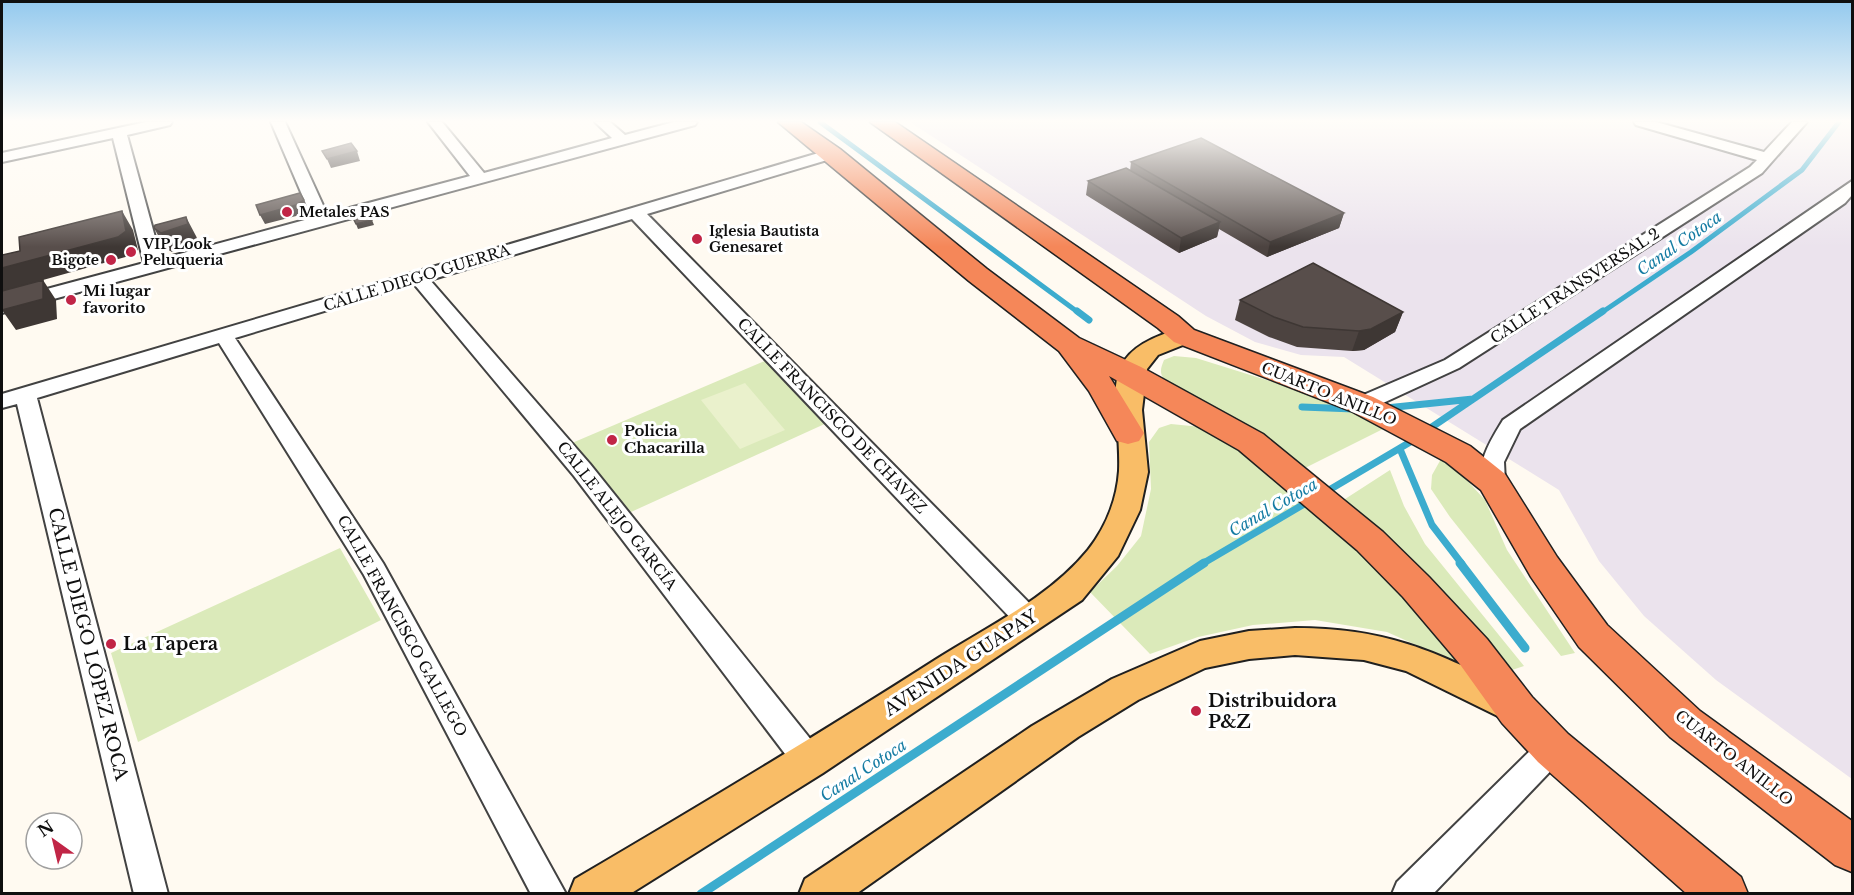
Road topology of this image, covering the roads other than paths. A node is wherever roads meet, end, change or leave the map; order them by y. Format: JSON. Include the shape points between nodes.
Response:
{"nodes":[{"id":1,"x":127,"y":164,"type":"edge"},
{"id":2,"x":297,"y":164,"type":"edge"},
{"id":3,"x":468,"y":164,"type":"edge"},
{"id":4,"x":530,"y":164,"type":"edge"},
{"id":5,"x":799,"y":164,"type":"edge"},
{"id":6,"x":844,"y":164,"type":"edge"},
{"id":7,"x":940,"y":164,"type":"edge"},
{"id":8,"x":1762,"y":164,"type":"edge"},
{"id":9,"x":479,"y":177,"type":"junction"},
{"id":10,"x":1848,"y":196,"type":"edge"},
{"id":11,"x":635,"y":212,"type":"junction"},
{"id":12,"x":321,"y":219,"type":"junction"},
{"id":13,"x":154,"y":266,"type":"junction"},
{"id":14,"x":418,"y":277,"type":"junction"},
{"id":15,"x":2,"y":307,"type":"edge"},
{"id":16,"x":224,"y":336,"type":"junction"},
{"id":17,"x":1184,"y":336,"type":"junction"},
{"id":18,"x":1070,"y":344,"type":"junction"},
{"id":19,"x":1130,"y":374,"type":"junction"},
{"id":20,"x":13,"y":398,"type":"edge"},
{"id":21,"x":1362,"y":404,"type":"junction"},
{"id":22,"x":1128,"y":434,"type":"junction"},
{"id":23,"x":1493,"y":482,"type":"junction"},
{"id":24,"x":1029,"y":620,"type":"junction"},
{"id":25,"x":1517,"y":710,"type":"junction"},
{"id":26,"x":1553,"y":748,"type":"junction"},
{"id":27,"x":808,"y":761,"type":"junction"},
{"id":28,"x":1852,"y":848,"type":"edge"},
{"id":29,"x":151,"y":894,"type":"edge"},
{"id":30,"x":549,"y":894,"type":"edge"},
{"id":31,"x":590,"y":894,"type":"edge"},
{"id":32,"x":820,"y":894,"type":"edge"},
{"id":33,"x":1408,"y":894,"type":"edge"},
{"id":34,"x":1724,"y":894,"type":"edge"}],
"edges":[{"from":1,"to":13,"type":"street"},
{"from":2,"to":12,"type":"street"},
{"from":3,"to":9,"type":"street"},
{"from":4,"to":9,"type":"street"},
{"from":5,"to":11,"type":"street","name":"CALLE DIEGO GUERRA"},
{"from":6,"to":18,"type":"highway","via":[[978,275]]},
{"from":7,"to":17,"type":"highway","name":"CUARTO ANILLO"},
{"from":8,"to":21,"type":"street","name":"CALLE TRANSVERSAL 2","via":[[1452,364]]},
{"from":9,"to":12,"type":"street"},
{"from":10,"to":23,"type":"street","via":[[1510,425],[1492,462]]},
{"from":11,"to":14,"type":"street","name":"CALLE DIEGO GUERRA"},
{"from":11,"to":24,"type":"street","name":"CALLE FRANCISCO DE CHAVEZ"},
{"from":12,"to":13,"type":"street"},
{"from":13,"to":15,"type":"street"},
{"from":14,"to":16,"type":"street","name":"CALLE DIEGO GUERRA"},
{"from":14,"to":27,"type":"street","name":"CALLE ALEJO GARCÍA","via":[[582,470]]},
{"from":16,"to":20,"type":"street","name":"CALLE DIEGO GUERRA"},
{"from":16,"to":30,"type":"street","name":"CALLE FRANCISCO GALLEGO","via":[[369,561]]},
{"from":17,"to":19,"type":"main road","via":[[1162,343],[1140,357]]},
{"from":17,"to":21,"type":"highway","name":"CUARTO ANILLO"},
{"from":18,"to":19,"type":"highway"},
{"from":18,"to":22,"type":"highway","via":[[1103,388]]},
{"from":19,"to":22,"type":"main road","name":"AVENIDA GUAPAY"},
{"from":19,"to":25,"type":"highway","via":[[1251,442],[1370,541],[1473,651]]},
{"from":20,"to":29,"type":"street","name":"CALLE DIEGO LÓPEZ ROCA"},
{"from":21,"to":23,"type":"highway","name":"CUARTO ANILLO","via":[[1458,454]]},
{"from":22,"to":24,"type":"main road","name":"AVENIDA GUAPAY","via":[[1134,466],[1118,531],[1099,561],[1070,591]]},
{"from":23,"to":28,"type":"highway","name":"CUARTO ANILLO","via":[[1544,567],[1593,636],[1685,723]]},
{"from":24,"to":27,"type":"main road","name":"AVENIDA GUAPAY"},
{"from":25,"to":26,"type":"highway"},
{"from":25,"to":32,"type":"main road","via":[[1430,666],[1387,651],[1305,642],[1254,644],[1203,654],[1150,677],[1083,714]]},
{"from":26,"to":33,"type":"street"},
{"from":26,"to":34,"type":"highway"},
{"from":27,"to":31,"type":"main road","name":"AVENIDA GUAPAY"}]}
